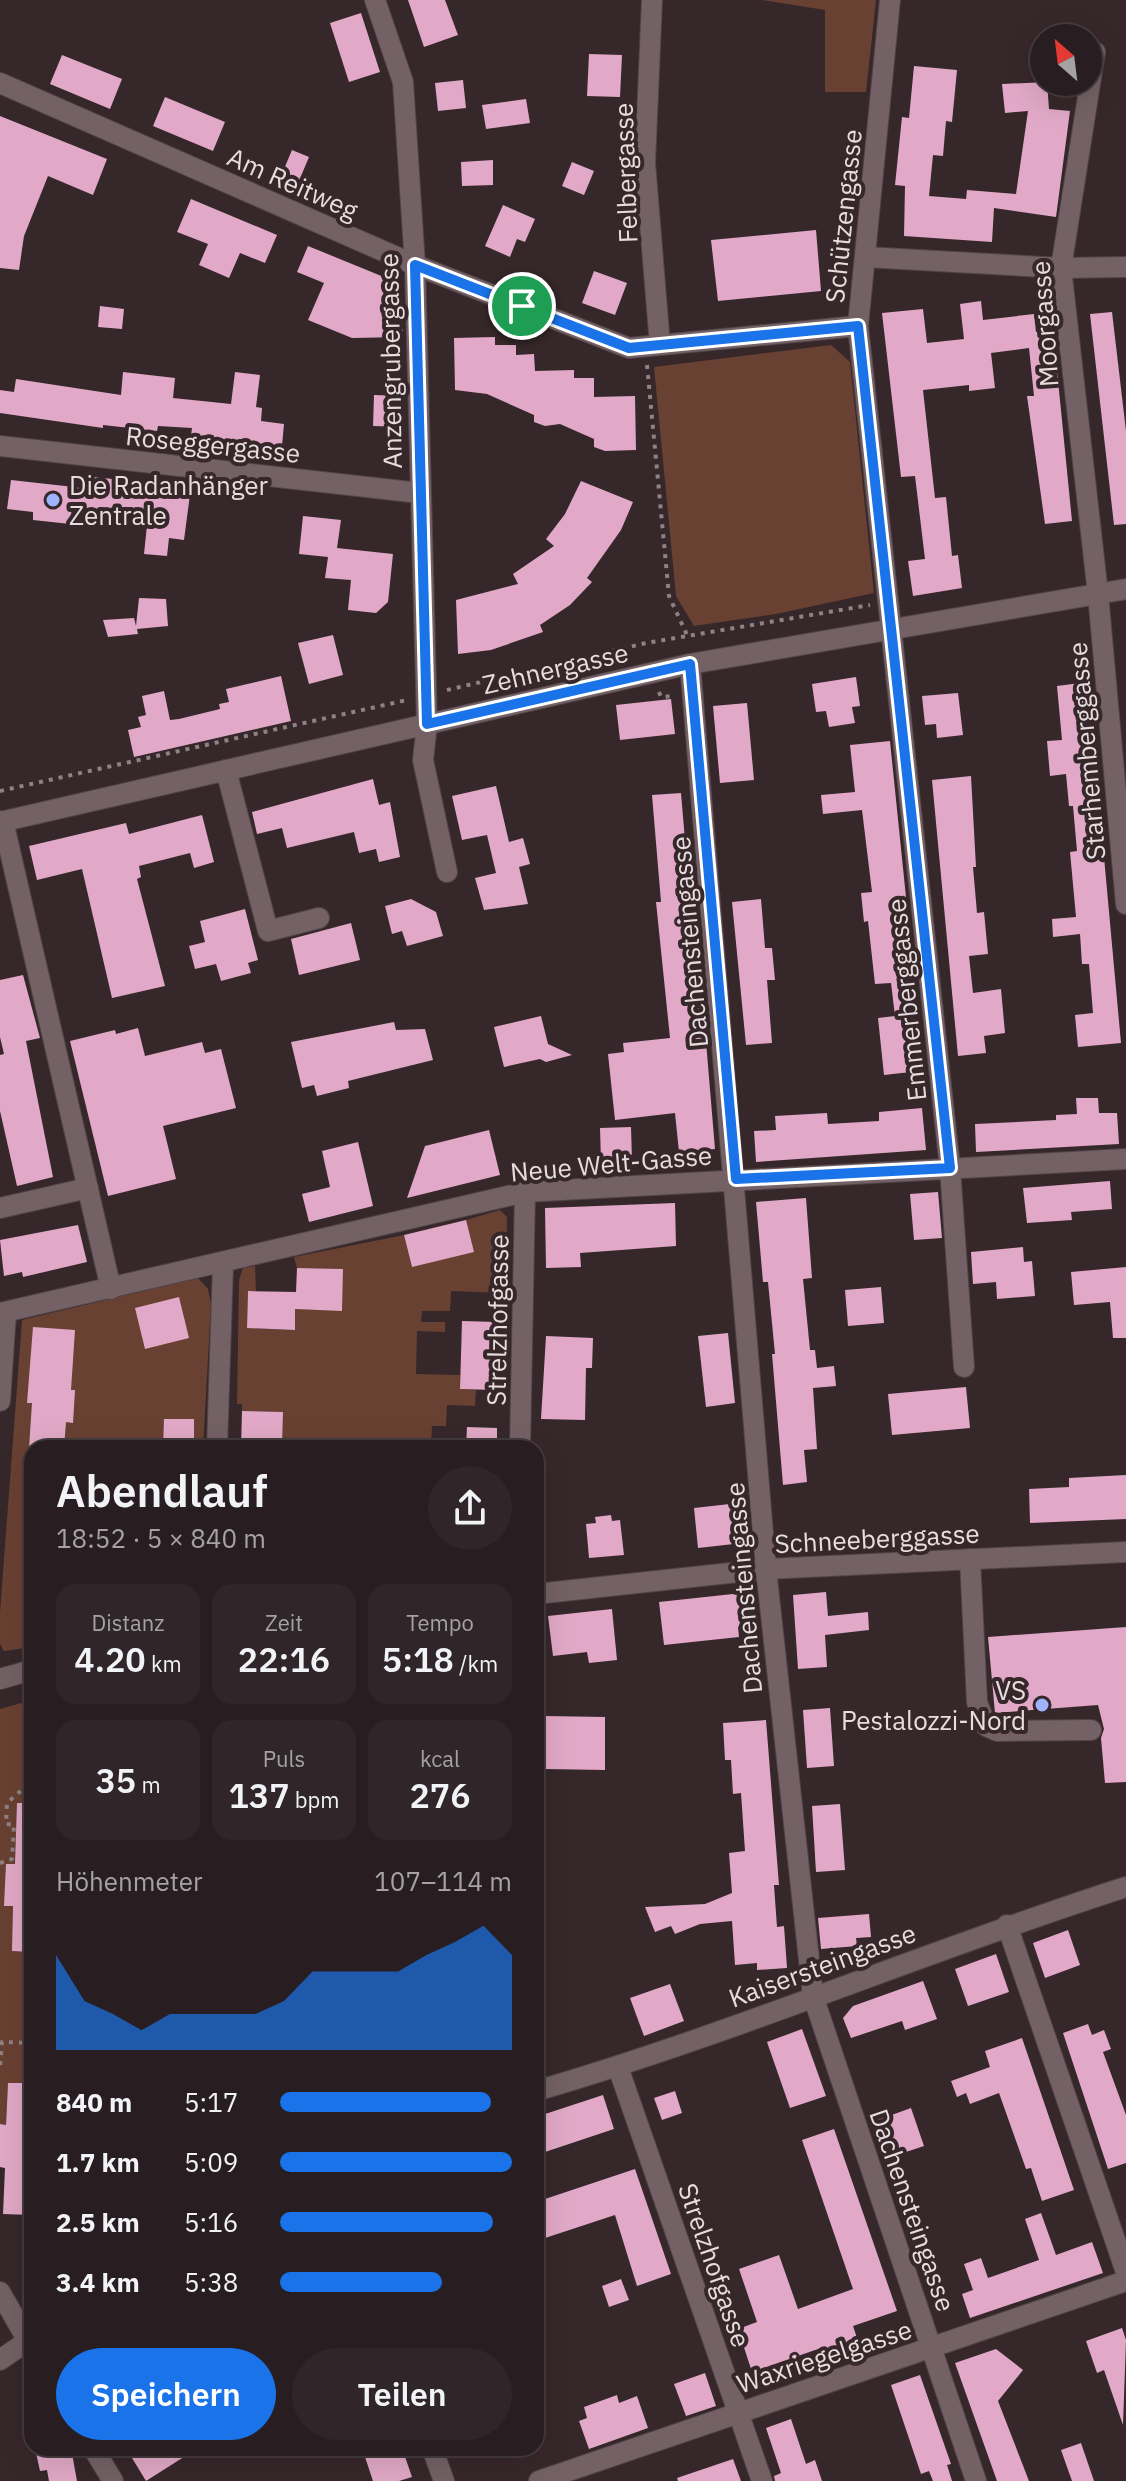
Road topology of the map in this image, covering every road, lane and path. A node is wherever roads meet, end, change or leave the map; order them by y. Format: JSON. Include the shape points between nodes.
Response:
{"nodes":[{"id":1,"x":375,"y":0,"type":"edge"},
{"id":2,"x":652,"y":0,"type":"edge"},
{"id":3,"x":890,"y":0,"type":"edge"},
{"id":4,"x":0,"y":83,"type":"edge"},
{"id":5,"x":1088,"y":96,"type":"edge"},
{"id":6,"x":865,"y":257,"type":"junction"},
{"id":7,"x":415,"y":265,"type":"junction"},
{"id":8,"x":1126,"y":267,"type":"edge"},
{"id":9,"x":1061,"y":268,"type":"junction"},
{"id":10,"x":858,"y":326,"type":"junction"},
{"id":11,"x":653,"y":346,"type":"junction"},
{"id":12,"x":0,"y":446,"type":"edge"},
{"id":13,"x":420,"y":493,"type":"junction"},
{"id":14,"x":1126,"y":589,"type":"edge"},
{"id":15,"x":1098,"y":594,"type":"junction"},
{"id":16,"x":893,"y":628,"type":"junction"},
{"id":17,"x":687,"y":636,"type":"dead end"},
{"id":18,"x":690,"y":664,"type":"junction"},
{"id":19,"x":427,"y":724,"type":"junction"},
{"id":20,"x":226,"y":770,"type":"junction"},
{"id":21,"x":1,"y":822,"type":"edge"},
{"id":22,"x":447,"y":872,"type":"dead end"},
{"id":23,"x":1126,"y":904,"type":"edge"},
{"id":24,"x":319,"y":918,"type":"dead end"},
{"id":25,"x":1126,"y":1159,"type":"edge"},
{"id":26,"x":950,"y":1168,"type":"junction"},
{"id":27,"x":736,"y":1179,"type":"junction"},
{"id":28,"x":88,"y":1188,"type":"junction"},
{"id":29,"x":525,"y":1192,"type":"junction"},
{"id":30,"x":0,"y":1208,"type":"edge"},
{"id":31,"x":223,"y":1265,"type":"junction"},
{"id":32,"x":111,"y":1289,"type":"junction"},
{"id":33,"x":3,"y":1312,"type":"edge"},
{"id":34,"x":964,"y":1367,"type":"dead end"},
{"id":35,"x":0,"y":1401,"type":"edge"},
{"id":36,"x":217,"y":1440,"type":"edge"},
{"id":37,"x":520,"y":1440,"type":"edge"},
{"id":38,"x":1126,"y":1552,"type":"edge"},
{"id":39,"x":970,"y":1559,"type":"junction"},
{"id":40,"x":766,"y":1569,"type":"junction"},
{"id":41,"x":544,"y":1593,"type":"edge"},
{"id":42,"x":24,"y":1672,"type":"edge"},
{"id":43,"x":0,"y":1679,"type":"edge"},
{"id":44,"x":1091,"y":1730,"type":"dead end"},
{"id":45,"x":24,"y":1788,"type":"edge"},
{"id":46,"x":0,"y":1863,"type":"edge"},
{"id":47,"x":1126,"y":1887,"type":"edge"},
{"id":48,"x":1007,"y":1925,"type":"junction"},
{"id":49,"x":813,"y":1996,"type":"junction"},
{"id":50,"x":24,"y":2043,"type":"edge"},
{"id":51,"x":0,"y":2065,"type":"edge"},
{"id":52,"x":618,"y":2067,"type":"junction"},
{"id":53,"x":544,"y":2089,"type":"edge"},
{"id":54,"x":1126,"y":2272,"type":"edge"},
{"id":55,"x":1126,"y":2281,"type":"edge"},
{"id":56,"x":0,"y":2292,"type":"edge"},
{"id":57,"x":24,"y":2331,"type":"edge"},
{"id":58,"x":24,"y":2346,"type":"edge"},
{"id":59,"x":933,"y":2348,"type":"junction"},
{"id":60,"x":0,"y":2360,"type":"edge"},
{"id":61,"x":739,"y":2411,"type":"junction"},
{"id":62,"x":98,"y":2456,"type":"edge"},
{"id":63,"x":435,"y":2456,"type":"edge"},
{"id":64,"x":113,"y":2481,"type":"edge"},
{"id":65,"x":444,"y":2481,"type":"edge"},
{"id":66,"x":539,"y":2481,"type":"edge"},
{"id":67,"x":762,"y":2481,"type":"edge"},
{"id":68,"x":976,"y":2481,"type":"edge"}],
"edges":[{"from":1,"to":7,"type":"street","name":"Anzengrubergasse","via":[[403,82]]},
{"from":2,"to":11,"type":"street","name":"Felbergasse","via":[[645,163]]},
{"from":3,"to":6,"type":"street","name":"Schützengasse"},
{"from":4,"to":7,"type":"street","name":"Am Reitweg"},
{"from":5,"to":9,"type":"street","name":"Moorgasse"},
{"from":6,"to":9,"type":"street"},
{"from":6,"to":10,"type":"street","name":"Schützengasse"},
{"from":7,"to":11,"type":"street","name":"Am Reitweg","via":[[629,348]]},
{"from":7,"to":13,"type":"street","name":"Anzengrubergasse"},
{"from":8,"to":9,"type":"street"},
{"from":9,"to":15,"type":"street","name":"Moorgasse"},
{"from":10,"to":11,"type":"street","name":"Am Reitweg"},
{"from":10,"to":16,"type":"street","name":"Schützengasse"},
{"from":11,"to":17,"type":"path","via":[[669,596]]},
{"from":12,"to":13,"type":"street","name":"Roseggergasse"},
{"from":13,"to":19,"type":"street","name":"Anzengrubergasse"},
{"from":14,"to":15,"type":"street","name":"Zehnergasse"},
{"from":15,"to":16,"type":"street","name":"Zehnergasse"},
{"from":15,"to":23,"type":"street","name":"Starhemberggasse"},
{"from":16,"to":18,"type":"street","name":"Zehnergasse"},
{"from":16,"to":26,"type":"street","name":"Emmerberggasse"},
{"from":18,"to":19,"type":"street","name":"Zehnergasse"},
{"from":18,"to":27,"type":"street","name":"Dachensteingasse"},
{"from":19,"to":20,"type":"street","name":"Zehnergasse"},
{"from":19,"to":22,"type":"street","name":"Anzengrubergasse","via":[[423,760]]},
{"from":20,"to":21,"type":"street","name":"Zehnergasse"},
{"from":20,"to":24,"type":"street","via":[[268,931]]},
{"from":21,"to":28,"type":"street"},
{"from":25,"to":26,"type":"street","name":"Neue Welt-Gasse"},
{"from":26,"to":27,"type":"street","name":"Neue Welt-Gasse"},
{"from":26,"to":34,"type":"street","name":"Emmerberggasse"},
{"from":27,"to":29,"type":"street","name":"Neue Welt-Gasse"},
{"from":27,"to":40,"type":"street","name":"Dachensteingasse"},
{"from":28,"to":30,"type":"street"},
{"from":28,"to":32,"type":"street"},
{"from":29,"to":31,"type":"street","name":"Neue Welt-Gasse"},
{"from":29,"to":37,"type":"street","name":"Strelzhofgasse"},
{"from":31,"to":32,"type":"street","name":"Neue Welt-Gasse"},
{"from":31,"to":36,"type":"street"},
{"from":32,"to":33,"type":"street","name":"Neue Welt-Gasse"},
{"from":33,"to":35,"type":"street"},
{"from":38,"to":39,"type":"street","name":"Schneeberggasse"},
{"from":39,"to":40,"type":"street","name":"Schneeberggasse"},
{"from":39,"to":44,"type":"street","via":[[977,1702],[986,1726],[997,1731]]},
{"from":40,"to":41,"type":"street","name":"Schneeberggasse"},
{"from":40,"to":49,"type":"street","name":"Dachensteingasse"},
{"from":42,"to":43,"type":"street"},
{"from":45,"to":46,"type":"path","via":[[7,1803],[6,1824],[14,1825],[12,1859]]},
{"from":47,"to":48,"type":"street","name":"Kaisersteingasse"},
{"from":48,"to":49,"type":"street","name":"Kaisersteingasse"},
{"from":48,"to":54,"type":"street"},
{"from":49,"to":52,"type":"street","name":"Kaisersteingasse"},
{"from":49,"to":59,"type":"street","name":"Dachensteingasse"},
{"from":50,"to":51,"type":"path","via":[[2,2042]]},
{"from":52,"to":53,"type":"street","name":"Kaisersteingasse"},
{"from":52,"to":61,"type":"street","name":"Strelzhofgasse"},
{"from":55,"to":59,"type":"street","name":"Waxriegelgasse"},
{"from":56,"to":57,"type":"street"},
{"from":58,"to":60,"type":"street"},
{"from":59,"to":61,"type":"street","name":"Waxriegelgasse"},
{"from":59,"to":68,"type":"street","name":"Dachensteingasse"},
{"from":61,"to":66,"type":"street","name":"Waxriegelgasse"},
{"from":61,"to":67,"type":"street","name":"Strelzhofgasse"},
{"from":62,"to":64,"type":"street"},
{"from":63,"to":65,"type":"street"}]}
